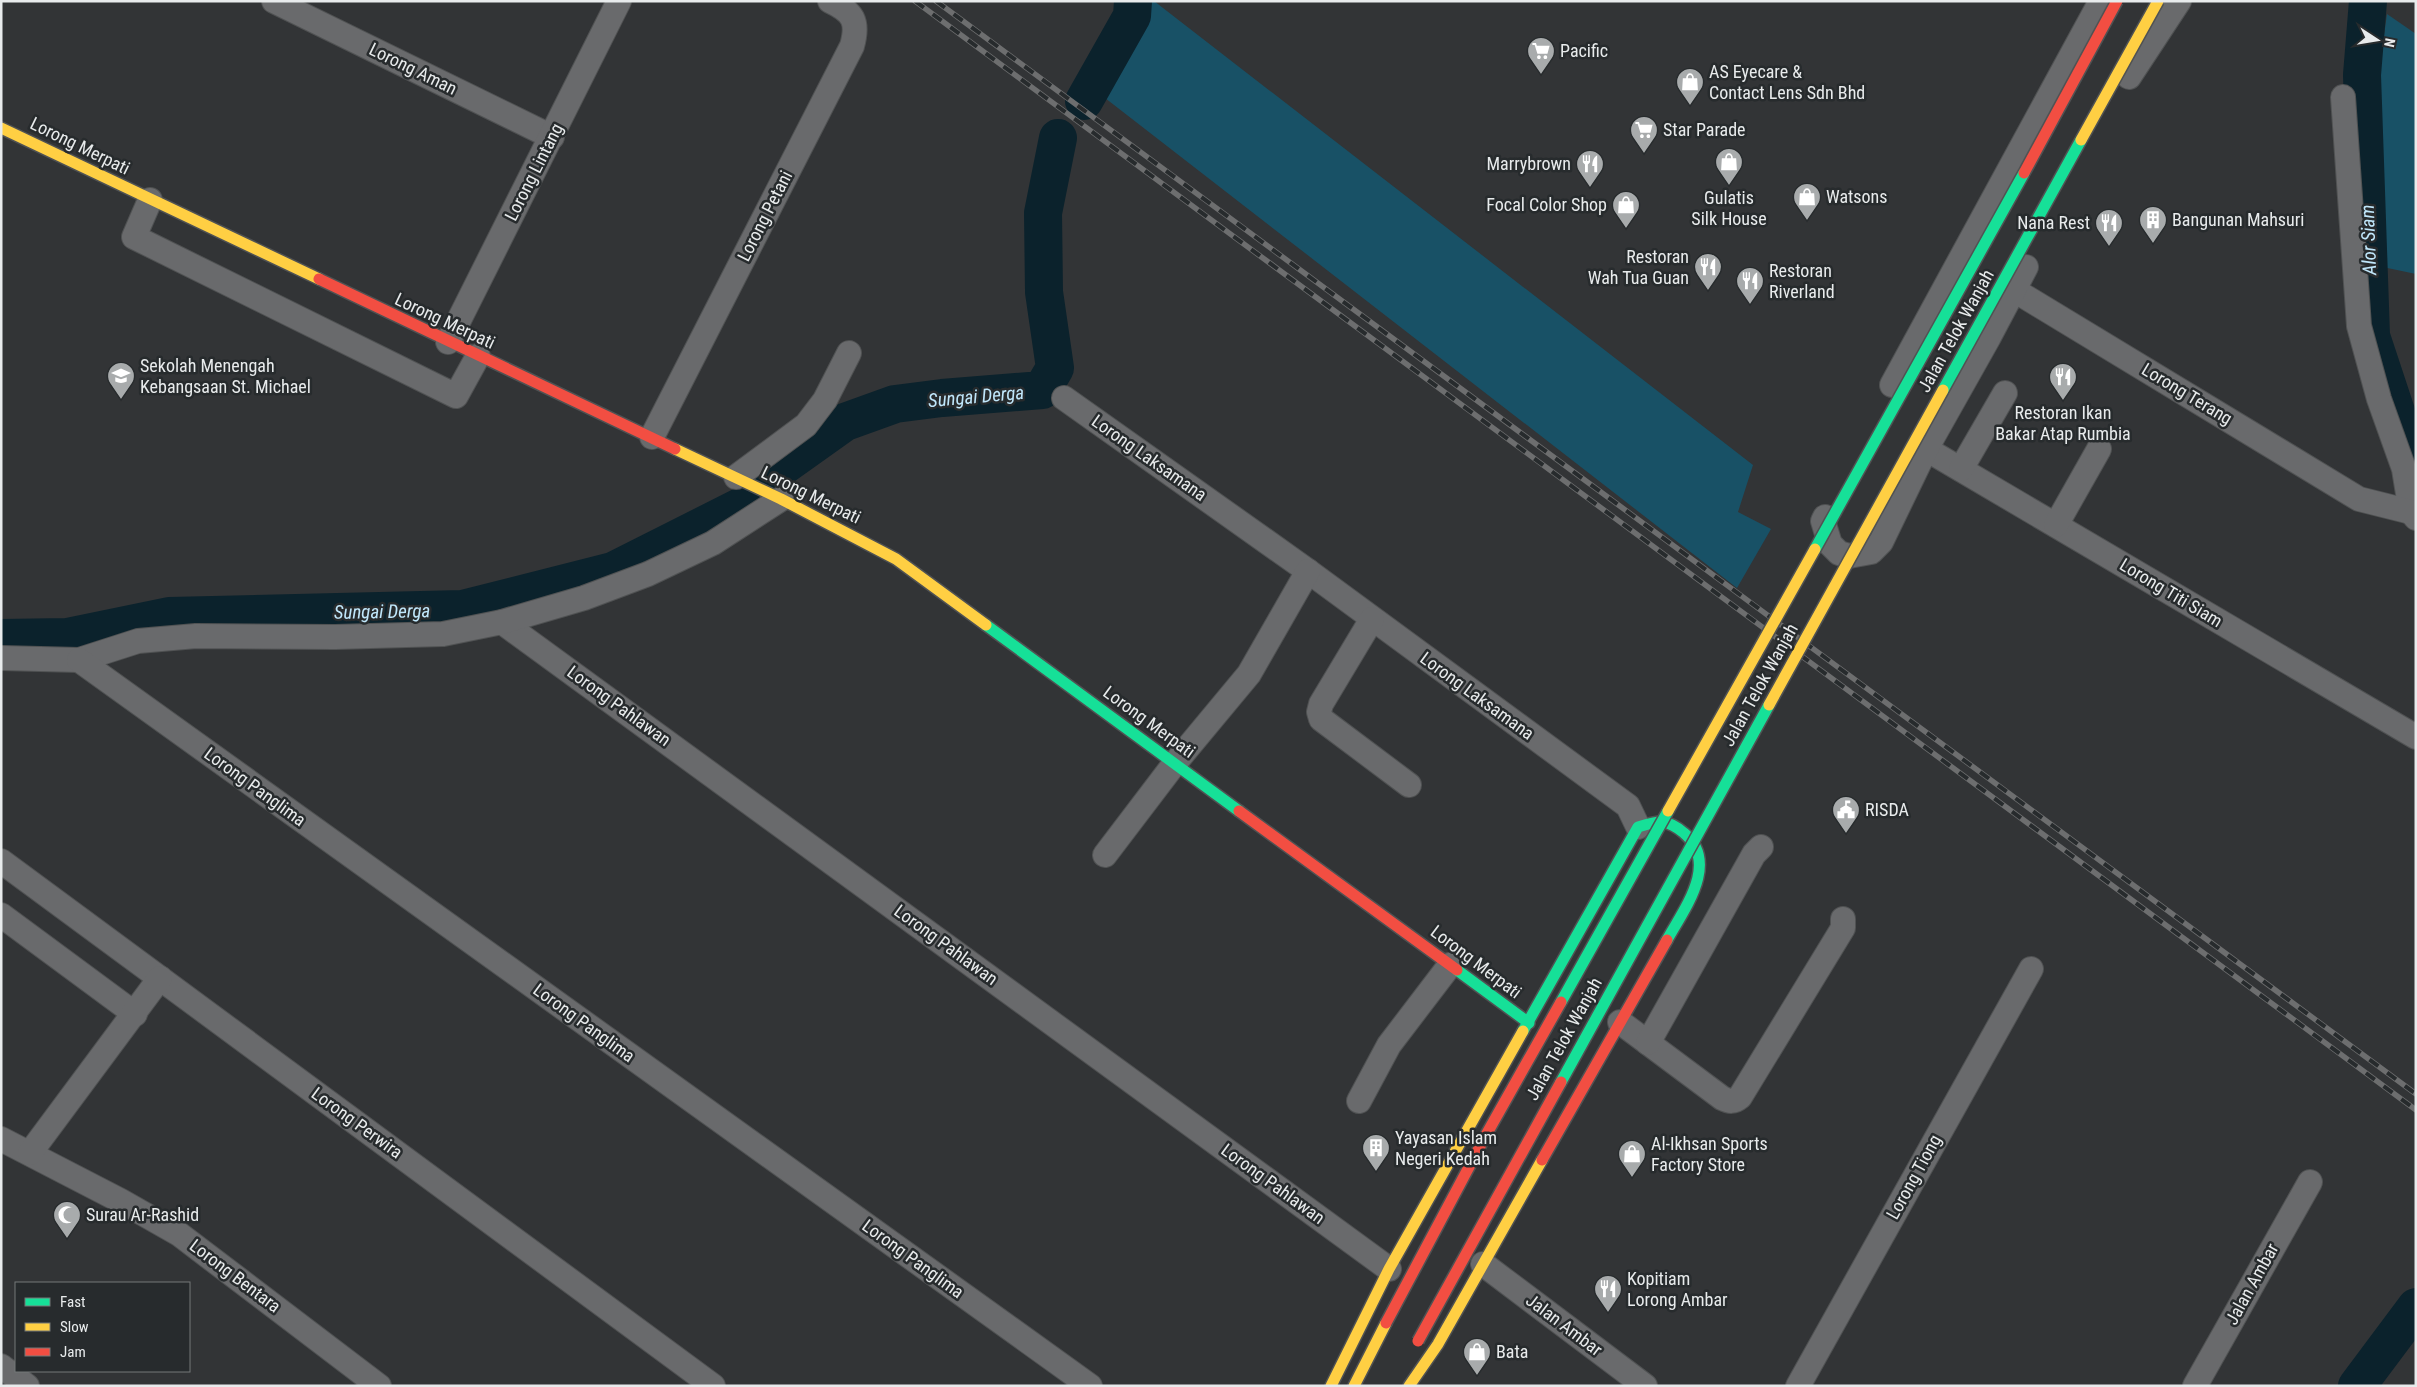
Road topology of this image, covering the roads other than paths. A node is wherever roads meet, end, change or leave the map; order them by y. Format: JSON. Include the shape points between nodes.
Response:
{"nodes":[{"id":1,"x":274,"y":1,"type":"edge"},
{"id":2,"x":619,"y":1,"type":"edge"},
{"id":3,"x":830,"y":1,"type":"edge"},
{"id":4,"x":2101,"y":1,"type":"edge"},
{"id":5,"x":2118,"y":1,"type":"edge"},
{"id":6,"x":2158,"y":1,"type":"edge"},
{"id":7,"x":2179,"y":1,"type":"edge"},
{"id":8,"x":2343,"y":97,"type":"dead end"},
{"id":9,"x":1,"y":128,"type":"edge"},
{"id":10,"x":552,"y":137,"type":"junction"},
{"id":11,"x":150,"y":200,"type":"junction"},
{"id":12,"x":2014,"y":290,"type":"junction"},
{"id":13,"x":448,"y":342,"type":"junction"},
{"id":14,"x":849,"y":353,"type":"dead end"},
{"id":15,"x":478,"y":356,"type":"junction"},
{"id":16,"x":2005,"y":393,"type":"dead end"},
{"id":17,"x":1064,"y":398,"type":"dead end"},
{"id":18,"x":652,"y":437,"type":"junction"},
{"id":19,"x":1926,"y":448,"type":"junction"},
{"id":20,"x":2099,"y":449,"type":"dead end"},
{"id":21,"x":1961,"y":469,"type":"junction"},
{"id":22,"x":736,"y":477,"type":"junction"},
{"id":23,"x":781,"y":499,"type":"junction"},
{"id":24,"x":2414,"y":515,"type":"edge"},
{"id":25,"x":2056,"y":525,"type":"junction"},
{"id":26,"x":1308,"y":571,"type":"junction"},
{"id":27,"x":1372,"y":619,"type":"junction"},
{"id":28,"x":502,"y":622,"type":"junction"},
{"id":29,"x":1,"y":658,"type":"edge"},
{"id":30,"x":79,"y":660,"type":"junction"},
{"id":31,"x":2416,"y":738,"type":"edge"},
{"id":32,"x":1175,"y":763,"type":"junction"},
{"id":33,"x":1409,"y":785,"type":"dead end"},
{"id":34,"x":1638,"y":828,"type":"junction"},
{"id":35,"x":1761,"y":847,"type":"dead end"},
{"id":36,"x":1105,"y":855,"type":"dead end"},
{"id":37,"x":1,"y":861,"type":"edge"},
{"id":38,"x":1,"y":915,"type":"edge"},
{"id":39,"x":1843,"y":919,"type":"dead end"},
{"id":40,"x":1450,"y":964,"type":"junction"},
{"id":41,"x":2031,"y":969,"type":"dead end"},
{"id":42,"x":160,"y":978,"type":"junction"},
{"id":43,"x":135,"y":1014,"type":"junction"},
{"id":44,"x":1620,"y":1022,"type":"junction"},
{"id":45,"x":1529,"y":1023,"type":"junction"},
{"id":46,"x":1648,"y":1043,"type":"junction"},
{"id":47,"x":1360,"y":1101,"type":"dead end"},
{"id":48,"x":2,"y":1141,"type":"edge"},
{"id":49,"x":30,"y":1153,"type":"junction"},
{"id":50,"x":2310,"y":1182,"type":"dead end"},
{"id":51,"x":1483,"y":1264,"type":"junction"},
{"id":52,"x":1389,"y":1269,"type":"junction"},
{"id":53,"x":1416,"y":1345,"type":"dead end"},
{"id":54,"x":1,"y":1366,"type":"edge"},
{"id":55,"x":28,"y":1386,"type":"edge"},
{"id":56,"x":379,"y":1386,"type":"edge"},
{"id":57,"x":712,"y":1386,"type":"edge"},
{"id":58,"x":1090,"y":1386,"type":"edge"},
{"id":59,"x":1331,"y":1386,"type":"edge"},
{"id":60,"x":1354,"y":1386,"type":"edge"},
{"id":61,"x":1409,"y":1386,"type":"edge"},
{"id":62,"x":1645,"y":1386,"type":"edge"},
{"id":63,"x":1798,"y":1386,"type":"edge"},
{"id":64,"x":2195,"y":1386,"type":"edge"}],
"edges":[{"from":1,"to":10,"type":"street","name":"Lorong Aman"},
{"from":2,"to":10,"type":"street","name":"Lorong Lintang"},
{"from":3,"to":18,"type":"street","name":"Lorong Petani","via":[[844,8],[856,25],[852,46]]},
{"from":4,"to":19,"type":"street","via":[[1862,438],[1824,520],[1830,544],[1839,553],[1849,556],[1871,552],[1882,542]]},
{"from":5,"to":60,"type":"main road","name":"Jalan Telok Wanjah","bridge":true,"via":[[1973,268],[1486,1135]]},
{"from":6,"to":53,"type":"main road","name":"Jalan Telok Wanjah","bridge":true},
{"from":7,"to":12,"type":"street","via":[[2131,74]]},
{"from":8,"to":24,"type":"street","via":[[2358,326],[2404,469]]},
{"from":9,"to":11,"type":"main road","name":"Lorong Merpati"},
{"from":10,"to":13,"type":"street","name":"Lorong Lintang"},
{"from":11,"to":13,"type":"main road","name":"Lorong Merpati"},
{"from":11,"to":15,"type":"street","via":[[134,237],[456,396]]},
{"from":12,"to":19,"type":"street"},
{"from":12,"to":24,"type":"street","name":"Lorong Terang","via":[[2359,498]]},
{"from":13,"to":15,"type":"main road","name":"Lorong Merpati"},
{"from":14,"to":22,"type":"street","via":[[825,400],[806,425]]},
{"from":15,"to":18,"type":"main road","name":"Lorong Merpati"},
{"from":16,"to":21,"type":"street"},
{"from":17,"to":26,"type":"street","name":"Lorong Laksamana"},
{"from":18,"to":22,"type":"main road","name":"Lorong Merpati"},
{"from":19,"to":21,"type":"street","name":"Lorong Titi Siam"},
{"from":20,"to":25,"type":"street"},
{"from":21,"to":25,"type":"street","name":"Lorong Titi Siam"},
{"from":22,"to":23,"type":"main road","name":"Lorong Merpati"},
{"from":23,"to":28,"type":"street","via":[[713,542],[648,574],[584,598]]},
{"from":23,"to":32,"type":"main road","name":"Lorong Merpati","via":[[896,559]]},
{"from":25,"to":31,"type":"street","name":"Lorong Titi Siam"},
{"from":26,"to":27,"type":"street","name":"Lorong Laksamana"},
{"from":26,"to":32,"type":"street","via":[[1249,674]]},
{"from":27,"to":33,"type":"street","via":[[1319,712],[1321,718]]},
{"from":27,"to":34,"type":"street","name":"Lorong Laksamana","via":[[1628,806]]},
{"from":28,"to":30,"type":"street","via":[[444,634],[196,636],[138,640]]},
{"from":28,"to":52,"type":"street","name":"Lorong Pahlawan"},
{"from":29,"to":30,"type":"street"},
{"from":30,"to":58,"type":"street","name":"Lorong Panglima"},
{"from":32,"to":36,"type":"street"},
{"from":32,"to":40,"type":"main road","name":"Lorong Merpati"},
{"from":34,"to":44,"type":"main road","via":[[1657,821],[1675,826],[1690,838],[1700,858],[1690,897]]},
{"from":34,"to":45,"type":"main road"},
{"from":35,"to":46,"type":"street","via":[[1754,854]]},
{"from":37,"to":42,"type":"street","name":"Lorong Perwira"},
{"from":38,"to":43,"type":"street"},
{"from":39,"to":46,"type":"street","via":[[1842,928],[1736,1100],[1722,1098]]},
{"from":40,"to":45,"type":"main road","name":"Lorong Merpati"},
{"from":40,"to":47,"type":"street","via":[[1389,1045]]},
{"from":41,"to":63,"type":"street","name":"Lorong Tiong"},
{"from":42,"to":43,"type":"street"},
{"from":42,"to":57,"type":"street","name":"Lorong Perwira"},
{"from":43,"to":49,"type":"street"},
{"from":44,"to":46,"type":"street"},
{"from":44,"to":51,"type":"main road"},
{"from":45,"to":52,"type":"main road"},
{"from":48,"to":49,"type":"street","name":"Lorong Bentara"},
{"from":49,"to":56,"type":"street","name":"Lorong Bentara","via":[[179,1234]]},
{"from":50,"to":64,"type":"street","name":"Jalan Ambar"},
{"from":51,"to":61,"type":"main road","via":[[1438,1344]]},
{"from":51,"to":62,"type":"street","name":"Jalan Ambar"},
{"from":52,"to":59,"type":"main road"},
{"from":54,"to":55,"type":"street"}]}
